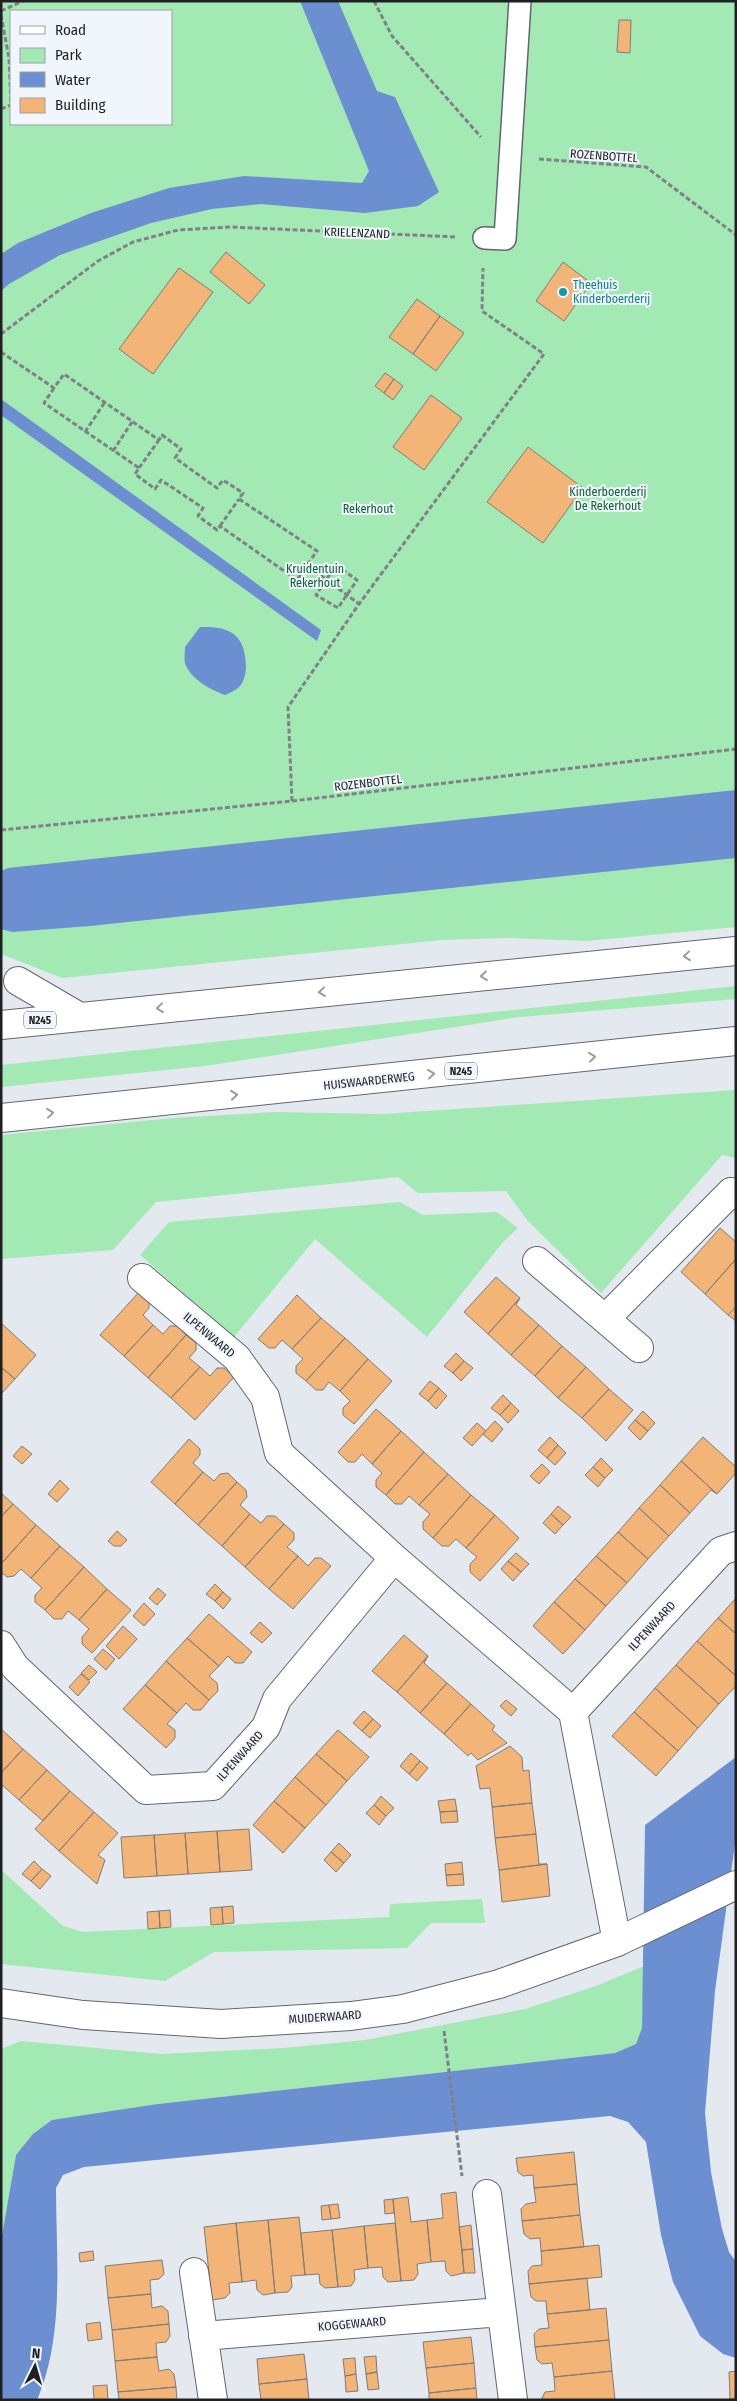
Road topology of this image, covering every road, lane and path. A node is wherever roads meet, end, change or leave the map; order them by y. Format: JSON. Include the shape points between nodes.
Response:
{"nodes":[{"id":1,"x":23,"y":1,"type":"edge"},
{"id":2,"x":374,"y":1,"type":"edge"},
{"id":3,"x":520,"y":1,"type":"edge"},
{"id":4,"x":1,"y":11,"type":"edge"},
{"id":5,"x":1,"y":15,"type":"edge"},
{"id":6,"x":10,"y":82,"type":"edge"},
{"id":7,"x":510,"y":157,"type":"junction"},
{"id":8,"x":736,"y":235,"type":"edge"},
{"id":9,"x":484,"y":238,"type":"junction"},
{"id":10,"x":1,"y":334,"type":"edge"},
{"id":11,"x":1,"y":352,"type":"edge"},
{"id":12,"x":54,"y":388,"type":"junction"},
{"id":13,"x":105,"y":402,"type":"junction"},
{"id":14,"x":132,"y":422,"type":"junction"},
{"id":15,"x":85,"y":432,"type":"junction"},
{"id":16,"x":159,"y":440,"type":"junction"},
{"id":17,"x":113,"y":450,"type":"junction"},
{"id":18,"x":139,"y":468,"type":"junction"},
{"id":19,"x":239,"y":499,"type":"junction"},
{"id":20,"x":220,"y":526,"type":"junction"},
{"id":21,"x":307,"y":565,"type":"junction"},
{"id":22,"x":326,"y":579,"type":"junction"},
{"id":23,"x":347,"y":595,"type":"junction"},
{"id":24,"x":359,"y":604,"type":"junction"},
{"id":25,"x":736,"y":749,"type":"edge"},
{"id":26,"x":292,"y":801,"type":"junction"},
{"id":27,"x":1,"y":830,"type":"edge"},
{"id":28,"x":736,"y":951,"type":"edge"},
{"id":29,"x":9,"y":980,"type":"edge"},
{"id":30,"x":78,"y":1016,"type":"junction"},
{"id":31,"x":1,"y":1025,"type":"edge"},
{"id":32,"x":736,"y":1041,"type":"edge"},
{"id":33,"x":1,"y":1118,"type":"edge"},
{"id":34,"x":736,"y":1195,"type":"edge"},
{"id":35,"x":537,"y":1261,"type":"dead end"},
{"id":36,"x":142,"y":1278,"type":"dead end"},
{"id":37,"x":606,"y":1318,"type":"junction"},
{"id":38,"x":639,"y":1348,"type":"dead end"},
{"id":39,"x":736,"y":1546,"type":"edge"},
{"id":40,"x":394,"y":1558,"type":"junction"},
{"id":41,"x":1,"y":1645,"type":"edge"},
{"id":42,"x":573,"y":1712,"type":"junction"},
{"id":43,"x":736,"y":1885,"type":"edge"},
{"id":44,"x":626,"y":1937,"type":"junction"},
{"id":45,"x":1,"y":2003,"type":"edge"},
{"id":46,"x":448,"y":2057,"type":"dead end"},
{"id":47,"x":458,"y":2155,"type":"dead end"},
{"id":48,"x":487,"y":2194,"type":"dead end"},
{"id":49,"x":194,"y":2272,"type":"dead end"},
{"id":50,"x":501,"y":2312,"type":"junction"},
{"id":51,"x":203,"y":2336,"type":"junction"},
{"id":52,"x":213,"y":2400,"type":"edge"},
{"id":53,"x":513,"y":2400,"type":"edge"}],
"edges":[{"from":1,"to":4,"type":"path"},
{"from":2,"to":7,"type":"path","via":[[398,44],[477,134]]},
{"from":3,"to":7,"type":"lane"},
{"from":5,"to":6,"type":"path"},
{"from":7,"to":8,"type":"path","name":"ROZENBOTTEL","via":[[646,167]]},
{"from":7,"to":9,"type":"lane","via":[[505,238]]},
{"from":9,"to":10,"type":"path","name":"KRIELENZAND","via":[[230,228],[178,230],[133,242],[98,261]]},
{"from":9,"to":24,"type":"path","via":[[482,311],[544,354]]},
{"from":11,"to":12,"type":"path"},
{"from":12,"to":13,"type":"path","via":[[64,374]]},
{"from":12,"to":15,"type":"path","via":[[44,403]]},
{"from":13,"to":14,"type":"path"},
{"from":13,"to":15,"type":"path"},
{"from":14,"to":16,"type":"path"},
{"from":14,"to":17,"type":"path"},
{"from":15,"to":17,"type":"path"},
{"from":16,"to":18,"type":"path"},
{"from":16,"to":19,"type":"path","via":[[162,436],[181,450],[175,458],[217,488],[223,480],[243,493]]},
{"from":17,"to":18,"type":"path"},
{"from":18,"to":20,"type":"path","via":[[135,474],[155,489],[161,480],[203,508],[198,516],[217,530]]},
{"from":19,"to":20,"type":"path"},
{"from":19,"to":21,"type":"path","via":[[317,551]]},
{"from":20,"to":21,"type":"path","via":[[297,580]]},
{"from":21,"to":22,"type":"path"},
{"from":22,"to":23,"type":"path"},
{"from":22,"to":23,"type":"path","via":[[316,595],[338,608]]},
{"from":22,"to":23,"type":"path","via":[[336,565],[357,580]]},
{"from":23,"to":24,"type":"path"},
{"from":24,"to":26,"type":"path","via":[[288,707]]},
{"from":25,"to":26,"type":"path","name":"ROZENBOTTEL"},
{"from":26,"to":27,"type":"path","name":"ROZENBOTTEL"},
{"from":28,"to":30,"type":"main road","number":"N245","one_way":true},
{"from":29,"to":30,"type":"main road"},
{"from":30,"to":31,"type":"main road","number":"N245"},
{"from":33,"to":32,"type":"main road","name":"HUISWAARDERWEG","number":"N245","one_way":true},
{"from":34,"to":37,"type":"main road","via":[[731,1192]]},
{"from":35,"to":37,"type":"main road"},
{"from":36,"to":40,"type":"main road","name":"ILPENWAARD","via":[[237,1358],[265,1397],[279,1452]]},
{"from":37,"to":38,"type":"main road"},
{"from":39,"to":42,"type":"main road","name":"ILPENWAARD","via":[[721,1550]]},
{"from":40,"to":41,"type":"main road","name":"ILPENWAARD","via":[[276,1699],[266,1727],[213,1786],[146,1790],[15,1667]]},
{"from":40,"to":42,"type":"main road","name":"ILPENWAARD"},
{"from":42,"to":44,"type":"main road"},
{"from":43,"to":44,"type":"main road","name":"MUIDERWAARD"},
{"from":44,"to":45,"type":"main road","name":"MUIDERWAARD","via":[[440,2002],[351,2016],[221,2024],[83,2015]]},
{"from":46,"to":47,"type":"path"},
{"from":48,"to":50,"type":"main road"},
{"from":49,"to":51,"type":"main road"},
{"from":50,"to":51,"type":"main road","name":"KOGGEWAARD"},
{"from":50,"to":53,"type":"main road"},
{"from":51,"to":52,"type":"main road"}]}
